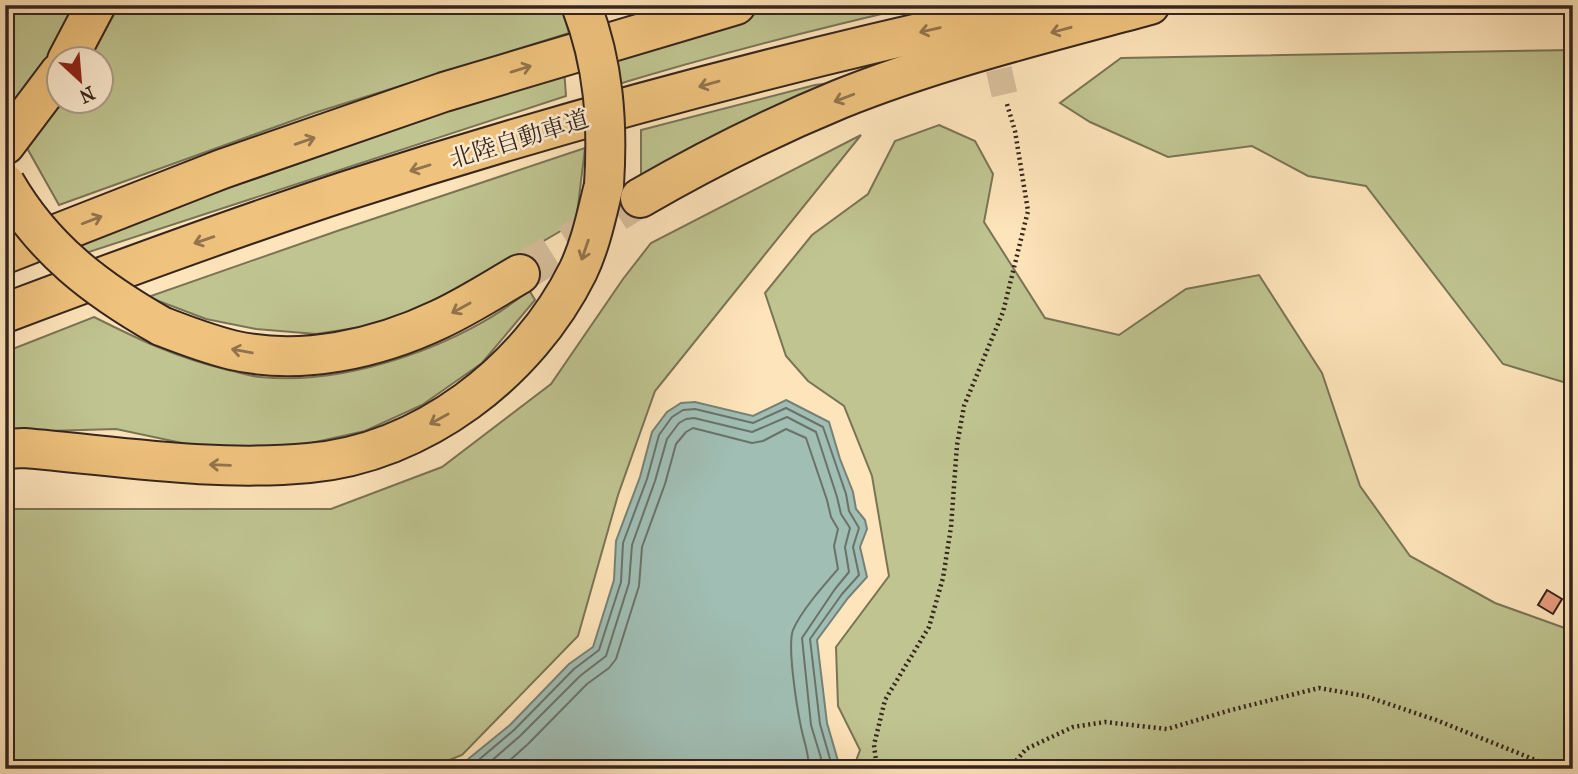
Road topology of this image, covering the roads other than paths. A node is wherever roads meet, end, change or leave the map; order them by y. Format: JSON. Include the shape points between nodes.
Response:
{"nodes":[{"id":1,"x":96,"y":5,"type":"edge"},
{"id":2,"x":581,"y":5,"type":"edge"},
{"id":3,"x":736,"y":5,"type":"edge"},
{"id":4,"x":1045,"y":5,"type":"edge"},
{"id":5,"x":1150,"y":5,"type":"edge"},
{"id":6,"x":74,"y":46,"type":"edge"},
{"id":7,"x":46,"y":91,"type":"edge"},
{"id":8,"x":5,"y":145,"type":"edge"},
{"id":9,"x":5,"y":183,"type":"edge"},
{"id":10,"x":640,"y":198,"type":"tunnel mouth"},
{"id":11,"x":5,"y":254,"type":"edge"},
{"id":12,"x":520,"y":274,"type":"tunnel mouth"},
{"id":13,"x":5,"y":313,"type":"edge"},
{"id":14,"x":5,"y":449,"type":"edge"}],
"edges":[{"from":1,"to":6,"type":"highway"},
{"from":2,"to":14,"type":"highway","one_way":true,"bridge":true,"via":[[599,64],[605,104],[604,185],[595,222],[578,270],[554,310],[525,349],[487,385],[404,438],[359,454],[311,463],[199,464]]},
{"from":11,"to":3,"type":"highway","one_way":true,"via":[[222,169],[444,92]]},
{"from":4,"to":13,"type":"highway","name":"北陸自動車道","one_way":true,"via":[[748,73],[547,130],[349,190]]},
{"from":5,"to":10,"type":"highway","one_way":true,"via":[[937,65],[840,99]]},
{"from":7,"to":8,"type":"highway"},
{"from":12,"to":9,"type":"highway","one_way":true,"bridge":true,"via":[[441,318],[369,345],[299,356],[234,350],[161,326],[115,300],[38,233]]}]}
